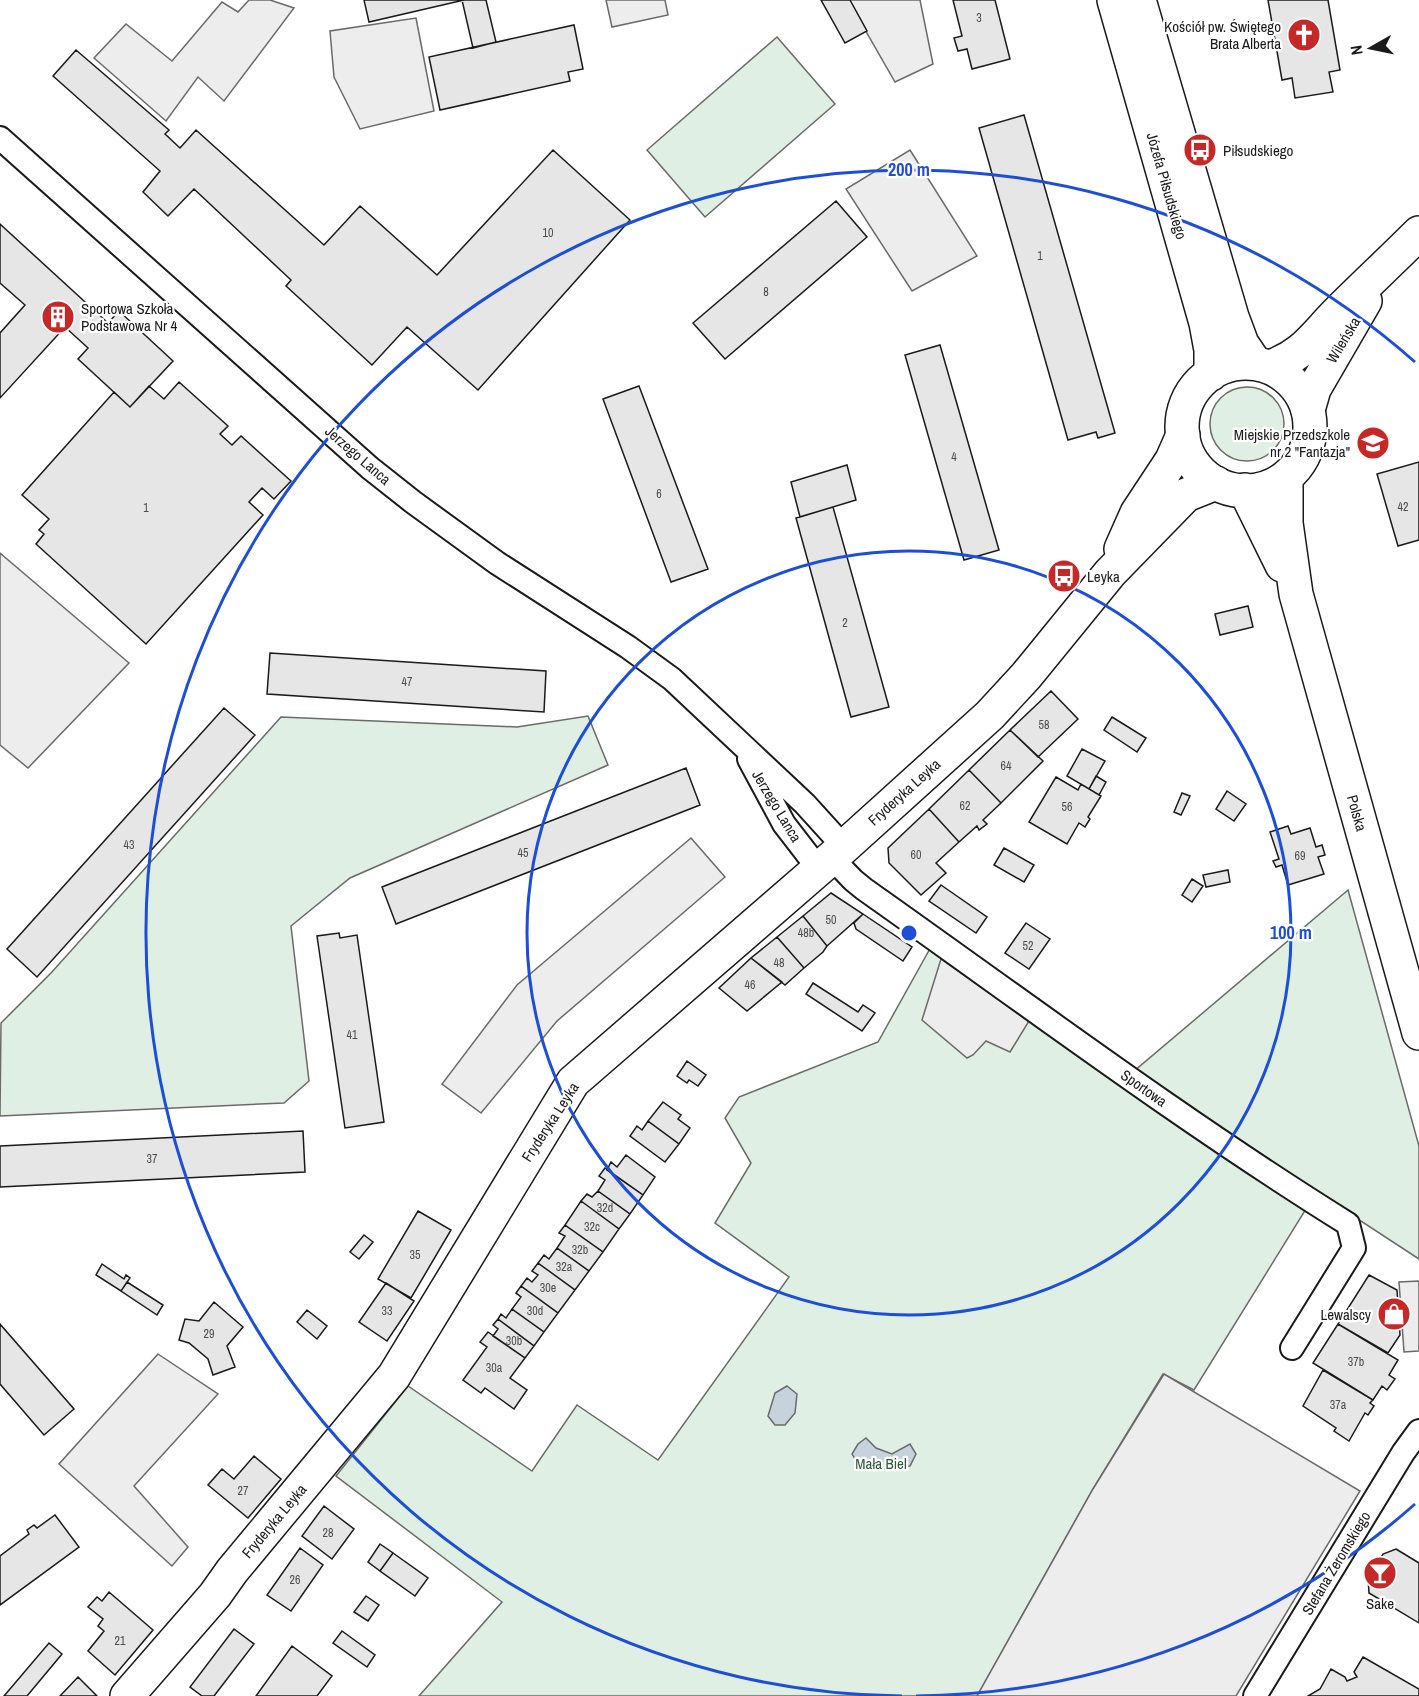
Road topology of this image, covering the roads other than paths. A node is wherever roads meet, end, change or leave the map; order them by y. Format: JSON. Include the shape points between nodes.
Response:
{"nodes":[{"id":1,"x":1114,"y":0,"type":"edge"},
{"id":2,"x":1139,"y":0,"type":"edge"},
{"id":3,"x":0,"y":138,"type":"edge"},
{"id":4,"x":1419,"y":233,"type":"edge"},
{"id":5,"x":1381,"y":270,"type":"junction"},
{"id":6,"x":1262,"y":365,"type":"junction"},
{"id":7,"x":1211,"y":374,"type":"junction"},
{"id":8,"x":1308,"y":411,"type":"junction"},
{"id":9,"x":1183,"y":435,"type":"junction"},
{"id":10,"x":1286,"y":478,"type":"junction"},
{"id":11,"x":1230,"y":487,"type":"junction"},
{"id":12,"x":1110,"y":573,"type":"junction"},
{"id":13,"x":1296,"y":594,"type":"junction"},
{"id":14,"x":739,"y":742,"type":"junction"},
{"id":15,"x":831,"y":857,"type":"junction"},
{"id":16,"x":1411,"y":975,"type":"edge"},
{"id":17,"x":1419,"y":1033,"type":"edge"},
{"id":18,"x":1292,"y":1348,"type":"dead end"},
{"id":19,"x":1419,"y":1431,"type":"edge"},
{"id":20,"x":127,"y":1696,"type":"edge"},
{"id":21,"x":1255,"y":1696,"type":"edge"}],
"edges":[{"from":1,"to":7,"type":"street","name":"Józefa Piłsudskiego","via":[[1206,323]]},
{"from":2,"to":6,"type":"street","name":"Józefa Piłsudskiego","via":[[1232,317],[1242,344]]},
{"from":3,"to":14,"type":"street","name":"Jerzego Lanca","via":[[370,468],[497,563],[672,679]]},
{"from":4,"to":5,"type":"street","name":"Wileńska"},
{"from":5,"to":6,"type":"street","name":"Wileńska","via":[[1302,350],[1289,360]]},
{"from":5,"to":8,"type":"street","name":"Wileńska","via":[[1314,389]]},
{"from":6,"to":7,"type":"street","via":[[1224,367]]},
{"from":6,"to":8,"type":"street","via":[[1287,377],[1300,392]]},
{"from":7,"to":9,"type":"street","via":[[1186,406]]},
{"from":8,"to":10,"type":"street","via":[[1308,445],[1299,464]]},
{"from":9,"to":11,"type":"street","via":[[1194,463],[1207,478]]},
{"from":9,"to":12,"type":"street","name":"Fryderyka Leyka","via":[[1172,460],[1137,513]]},
{"from":10,"to":11,"type":"street","via":[[1259,490]]},
{"from":10,"to":13,"type":"street","name":"Polska","via":[[1286,522]]},
{"from":11,"to":12,"type":"street","name":"Fryderyka Leyka","via":[[1186,495]]},
{"from":11,"to":13,"type":"street","name":"Polska"},
{"from":12,"to":15,"type":"street","name":"Fryderyka Leyka","via":[[990,715]]},
{"from":13,"to":16,"type":"street","name":"Polska"},
{"from":14,"to":15,"type":"street","name":"Jerzego Lanca","via":[[805,804]]},
{"from":14,"to":15,"type":"street","name":"Jerzego Lanca","via":[[784,824]]},
{"from":15,"to":18,"type":"street","name":"Sportowa","via":[[864,889],[1260,1169],[1348,1224],[1354,1248]]},
{"from":15,"to":20,"type":"street","name":"Fryderyka Leyka","via":[[573,1082],[394,1377]]},
{"from":16,"to":17,"type":"street","name":"Polska"},
{"from":19,"to":21,"type":"street","name":"Stefana Żeromskiego"}]}
